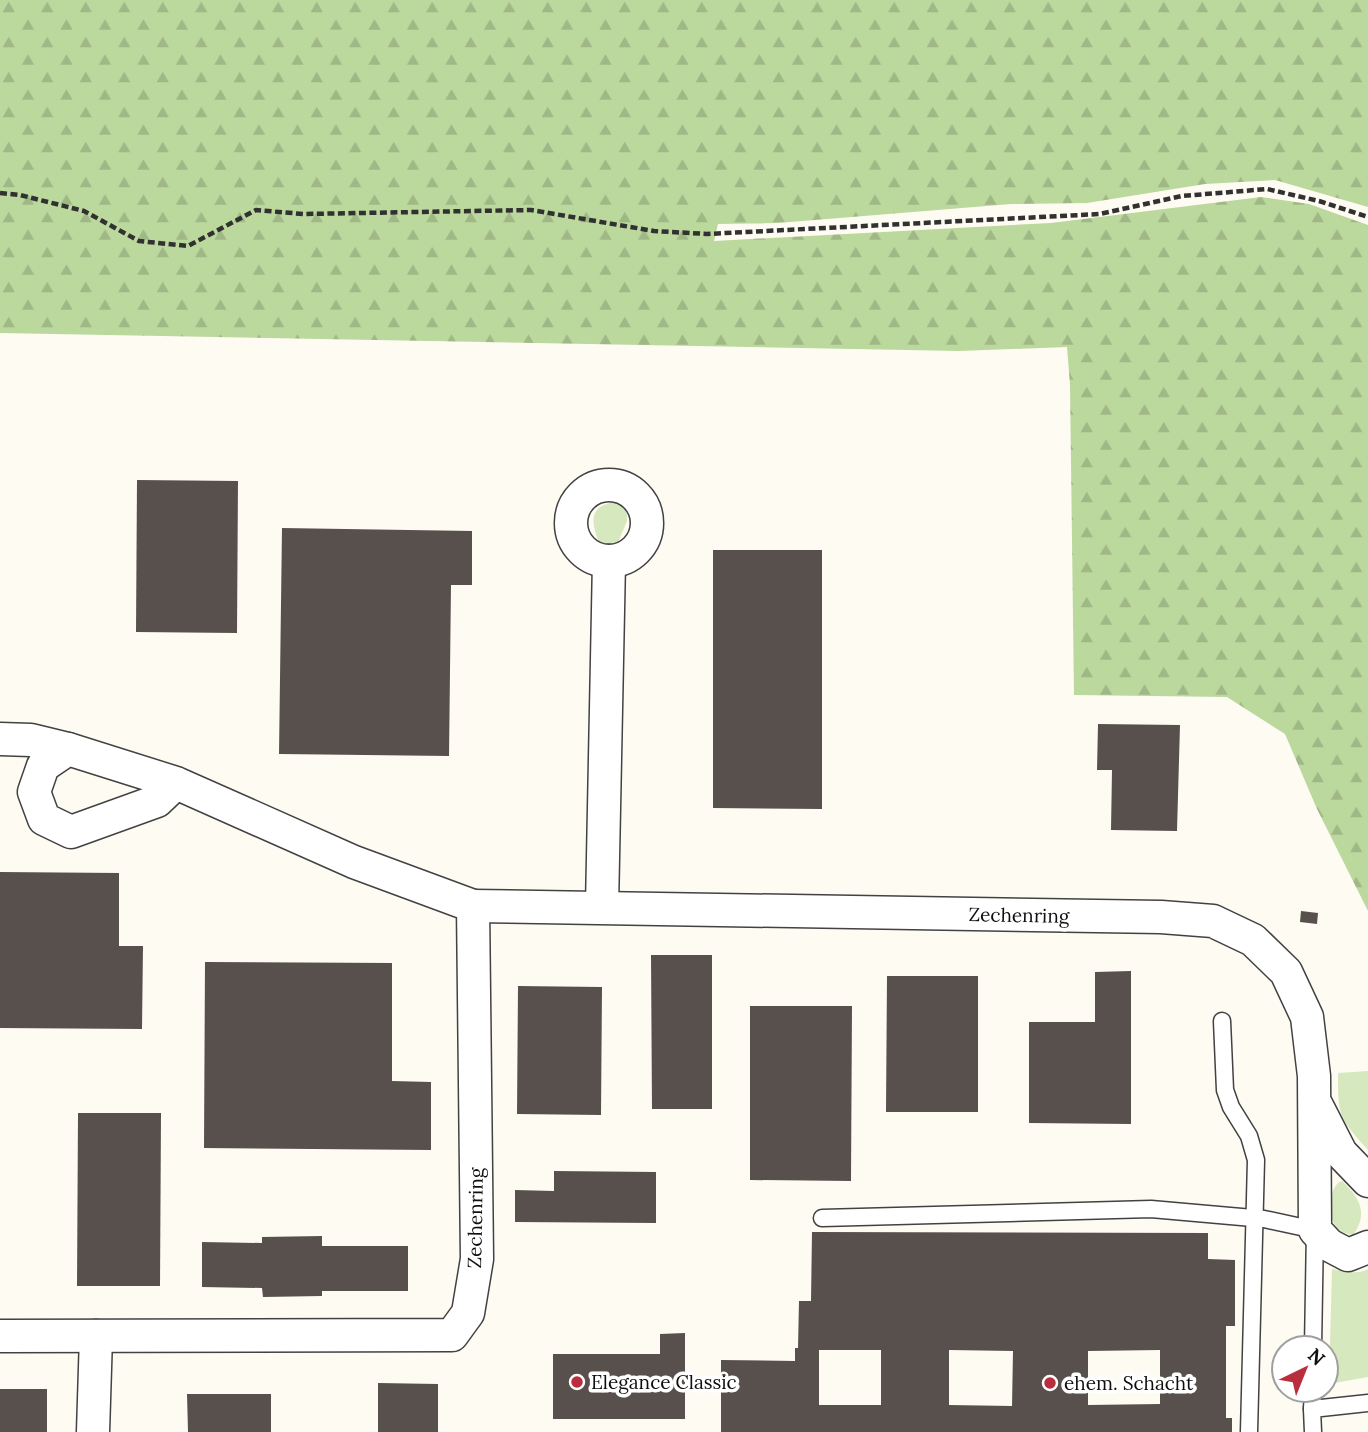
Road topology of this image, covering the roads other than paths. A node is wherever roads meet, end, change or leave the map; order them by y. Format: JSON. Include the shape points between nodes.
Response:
{"nodes":[{"id":1,"x":609,"y":561,"type":"dead end"},
{"id":2,"x":0,"y":739,"type":"edge"},
{"id":3,"x":68,"y":749,"type":"junction"},
{"id":4,"x":176,"y":783,"type":"junction"},
{"id":5,"x":473,"y":906,"type":"junction"},
{"id":6,"x":601,"y":907,"type":"junction"},
{"id":7,"x":1222,"y":1021,"type":"dead end"},
{"id":8,"x":1314,"y":1099,"type":"junction"},
{"id":9,"x":1368,"y":1181,"type":"edge"},
{"id":10,"x":822,"y":1218,"type":"dead end"},
{"id":11,"x":1255,"y":1219,"type":"junction"},
{"id":12,"x":1315,"y":1230,"type":"junction"},
{"id":13,"x":1368,"y":1247,"type":"edge"},
{"id":14,"x":1313,"y":1334,"type":"edge"},
{"id":15,"x":0,"y":1336,"type":"edge"},
{"id":16,"x":96,"y":1336,"type":"junction"},
{"id":17,"x":1368,"y":1403,"type":"edge"},
{"id":18,"x":1312,"y":1404,"type":"edge"},
{"id":19,"x":1312,"y":1409,"type":"junction"},
{"id":20,"x":93,"y":1432,"type":"edge"},
{"id":21,"x":1250,"y":1432,"type":"edge"},
{"id":22,"x":1313,"y":1432,"type":"edge"}],
"edges":[{"from":1,"to":6,"type":"street"},
{"from":2,"to":3,"type":"street","name":"Zechenring","via":[[31,740]]},
{"from":3,"to":4,"type":"street","name":"Zechenring"},
{"from":3,"to":4,"type":"street","via":[[43,766],[34,792],[44,819],[71,832],[157,801]]},
{"from":4,"to":5,"type":"street","name":"Zechenring","via":[[354,862]]},
{"from":5,"to":6,"type":"street","name":"Zechenring"},
{"from":5,"to":16,"type":"street","name":"Zechenring","via":[[477,1259],[468,1313],[452,1335]]},
{"from":6,"to":8,"type":"street","name":"Zechenring","via":[[1213,921],[1254,940],[1286,972],[1307,1017]]},
{"from":7,"to":11,"type":"lane","via":[[1225,1090],[1256,1160]]},
{"from":8,"to":9,"type":"street","name":"Zechenring","via":[[1341,1153]]},
{"from":8,"to":12,"type":"street","name":"Zechenring"},
{"from":10,"to":11,"type":"lane","via":[[1152,1209]]},
{"from":11,"to":12,"type":"lane"},
{"from":11,"to":21,"type":"lane"},
{"from":12,"to":13,"type":"street","via":[[1329,1245],[1348,1255]]},
{"from":12,"to":14,"type":"lane"},
{"from":15,"to":16,"type":"street","name":"Zechenring"},
{"from":16,"to":20,"type":"street"},
{"from":17,"to":19,"type":"lane"},
{"from":18,"to":19,"type":"lane"},
{"from":19,"to":22,"type":"lane"}]}
